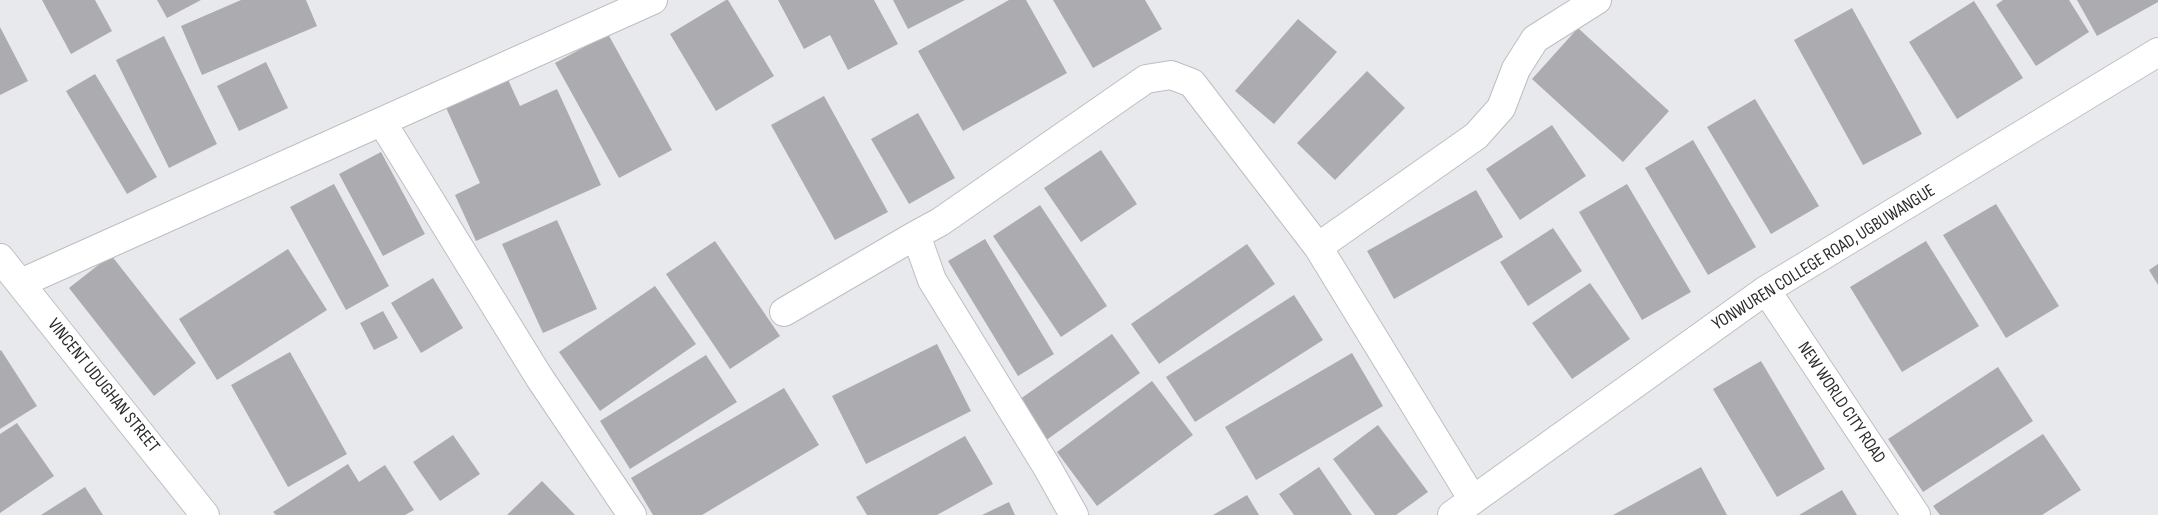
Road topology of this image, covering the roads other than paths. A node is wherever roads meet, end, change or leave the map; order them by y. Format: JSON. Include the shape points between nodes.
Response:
{"nodes":[{"id":1,"x":653,"y":0,"type":"edge"},
{"id":2,"x":1597,"y":0,"type":"edge"},
{"id":3,"x":2158,"y":52,"type":"edge"},
{"id":4,"x":382,"y":122,"type":"junction"},
{"id":5,"x":916,"y":235,"type":"junction"},
{"id":6,"x":1318,"y":247,"type":"junction"},
{"id":7,"x":0,"y":258,"type":"edge"},
{"id":8,"x":21,"y":283,"type":"junction"},
{"id":9,"x":1766,"y":290,"type":"junction"},
{"id":10,"x":784,"y":312,"type":"dead end"},
{"id":11,"x":1463,"y":507,"type":"edge"},
{"id":12,"x":205,"y":515,"type":"edge"},
{"id":13,"x":632,"y":515,"type":"edge"},
{"id":14,"x":1074,"y":515,"type":"edge"},
{"id":15,"x":1916,"y":515,"type":"edge"}],
"edges":[{"from":1,"to":4,"type":"street"},
{"from":2,"to":6,"type":"street","via":[[1535,39],[1516,69],[1501,108],[1476,136]]},
{"from":3,"to":9,"type":"street","name":"YONWUREN COLLEGE ROAD, UGBUWANGUE"},
{"from":4,"to":8,"type":"street"},
{"from":4,"to":13,"type":"street","via":[[539,377]]},
{"from":5,"to":6,"type":"street","via":[[940,222],[1146,79],[1171,75],[1192,83]]},
{"from":5,"to":10,"type":"street"},
{"from":5,"to":14,"type":"street","via":[[932,280]]},
{"from":6,"to":11,"type":"street"},
{"from":7,"to":8,"type":"street","name":"VINCENT UDUGHAN STREET"},
{"from":8,"to":12,"type":"street","name":"VINCENT UDUGHAN STREET"},
{"from":9,"to":11,"type":"street","name":"YONWUREN COLLEGE ROAD, UGBUWANGUE"},
{"from":9,"to":15,"type":"street","name":"NEW WORLD CITY ROAD"}]}
